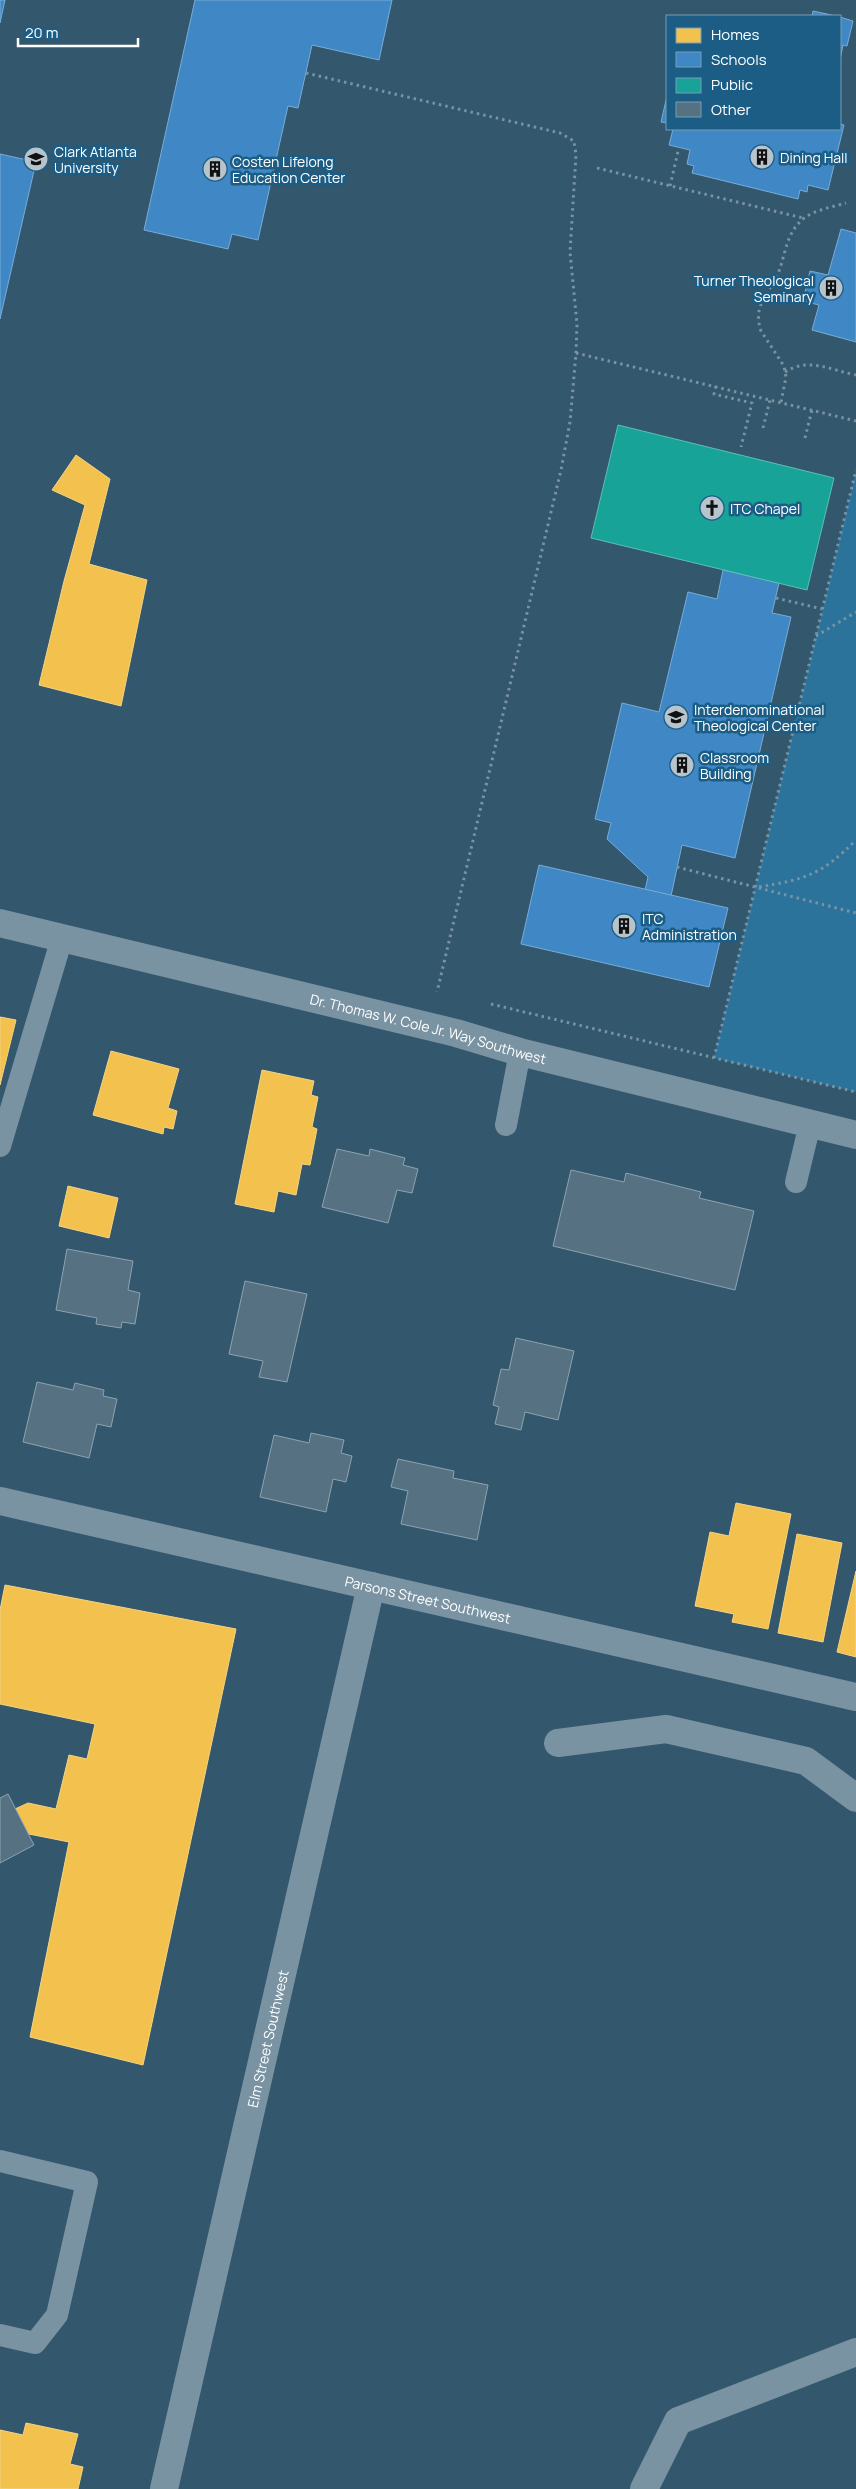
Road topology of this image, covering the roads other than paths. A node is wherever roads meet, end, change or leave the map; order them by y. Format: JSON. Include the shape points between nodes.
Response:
{"nodes":[{"id":1,"x":0,"y":923,"type":"edge"},
{"id":2,"x":62,"y":938,"type":"junction"},
{"id":3,"x":520,"y":1052,"type":"junction"},
{"id":4,"x":810,"y":1124,"type":"junction"},
{"id":5,"x":506,"y":1125,"type":"dead end"},
{"id":6,"x":856,"y":1136,"type":"edge"},
{"id":7,"x":0,"y":1146,"type":"edge"},
{"id":8,"x":796,"y":1182,"type":"dead end"},
{"id":9,"x":0,"y":1501,"type":"edge"},
{"id":10,"x":371,"y":1586,"type":"junction"},
{"id":11,"x":856,"y":1697,"type":"edge"},
{"id":12,"x":558,"y":1743,"type":"dead end"},
{"id":13,"x":856,"y":1798,"type":"edge"},
{"id":14,"x":0,"y":2161,"type":"edge"},
{"id":15,"x":0,"y":2335,"type":"edge"},
{"id":16,"x":856,"y":2352,"type":"edge"},
{"id":17,"x":164,"y":2489,"type":"edge"},
{"id":18,"x":644,"y":2489,"type":"edge"}],
"edges":[{"from":1,"to":2,"type":"street","name":"Dr. Thomas W. Cole Jr. Way Southwest"},
{"from":2,"to":3,"type":"street","name":"Dr. Thomas W. Cole Jr. Way Southwest","via":[[456,1033]]},
{"from":2,"to":7,"type":"lane"},
{"from":3,"to":4,"type":"street","name":"Dr. Thomas W. Cole Jr. Way Southwest"},
{"from":3,"to":5,"type":"lane"},
{"from":4,"to":6,"type":"street","name":"Dr. Thomas W. Cole Jr. Way Southwest"},
{"from":4,"to":8,"type":"lane"},
{"from":9,"to":10,"type":"street","name":"Parsons Street Southwest"},
{"from":10,"to":11,"type":"street","name":"Parsons Street Southwest"},
{"from":10,"to":17,"type":"street","name":"Elm Street Southwest"},
{"from":12,"to":13,"type":"street","via":[[666,1729],[806,1762]]},
{"from":14,"to":15,"type":"lane","via":[[87,2182],[57,2315],[35,2343]]},
{"from":16,"to":18,"type":"street","via":[[678,2421]]}]}
